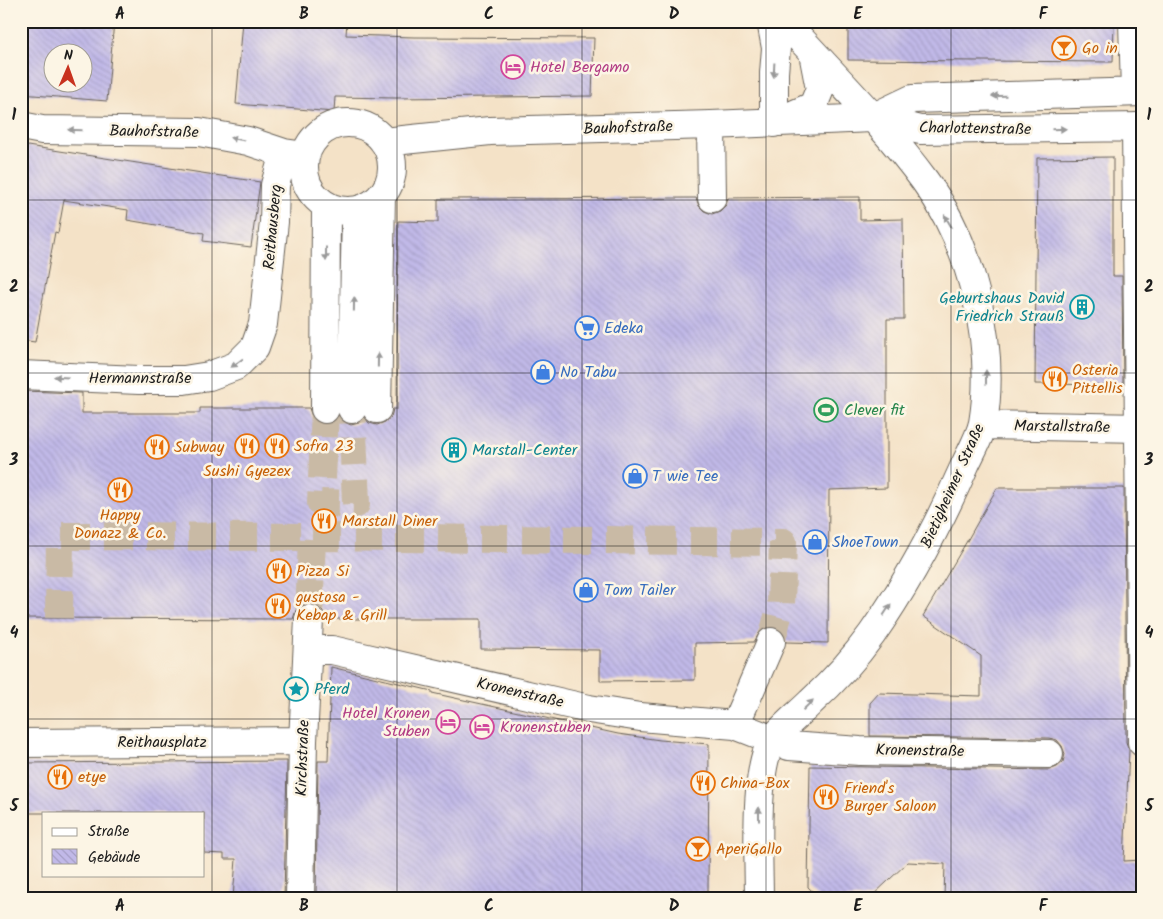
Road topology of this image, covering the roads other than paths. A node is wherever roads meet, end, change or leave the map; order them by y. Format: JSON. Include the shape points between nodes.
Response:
{"nodes":[{"id":1,"x":771,"y":21,"type":"edge"},
{"id":2,"x":784,"y":21,"type":"edge"},
{"id":3,"x":1133,"y":21,"type":"edge"},
{"id":4,"x":813,"y":53,"type":"junction"},
{"id":5,"x":1138,"y":92,"type":"edge"},
{"id":6,"x":872,"y":118,"type":"junction"},
{"id":7,"x":774,"y":123,"type":"junction"},
{"id":8,"x":711,"y":125,"type":"junction"},
{"id":9,"x":21,"y":126,"type":"edge"},
{"id":10,"x":1139,"y":127,"type":"edge"},
{"id":11,"x":384,"y":142,"type":"junction"},
{"id":12,"x":294,"y":154,"type":"junction"},
{"id":13,"x":381,"y":196,"type":"junction"},
{"id":14,"x":712,"y":198,"type":"dead end"},
{"id":15,"x":326,"y":206,"type":"junction"},
{"id":16,"x":356,"y":210,"type":"junction"},
{"id":17,"x":263,"y":324,"type":"joint"},
{"id":18,"x":21,"y":375,"type":"edge"},
{"id":19,"x":325,"y":409,"type":"tunnel mouth"},
{"id":20,"x":983,"y":426,"type":"junction"},
{"id":21,"x":1141,"y":428,"type":"edge"},
{"id":22,"x":309,"y":619,"type":"tunnel mouth"},
{"id":23,"x":772,"y":642,"type":"tunnel mouth"},
{"id":24,"x":308,"y":650,"type":"junction"},
{"id":25,"x":735,"y":725,"type":"junction"},
{"id":26,"x":773,"y":739,"type":"junction"},
{"id":27,"x":303,"y":741,"type":"junction"},
{"id":28,"x":1142,"y":742,"type":"edge"},
{"id":29,"x":21,"y":743,"type":"edge"},
{"id":30,"x":1049,"y":754,"type":"dead end"},
{"id":31,"x":300,"y":898,"type":"edge"},
{"id":32,"x":759,"y":898,"type":"edge"}],
"edges":[{"from":1,"to":7,"type":"street","one_way":true,"via":[[776,48]]},
{"from":2,"to":4,"type":"street","name":"Bietigheimer Straße"},
{"from":3,"to":5,"type":"street"},
{"from":4,"to":6,"type":"street","name":"Bietigheimer Straße"},
{"from":4,"to":7,"type":"street","via":[[820,89],[814,106]]},
{"from":5,"to":6,"type":"street","name":"Charlottenstraße","one_way":true,"via":[[912,99]]},
{"from":6,"to":7,"type":"street","name":"Bauhofstraße"},
{"from":6,"to":10,"type":"street","name":"Charlottenstraße","one_way":true,"via":[[920,130]]},
{"from":20,"to":6,"type":"street","name":"Bietigheimer Straße","one_way":true,"via":[[985,347],[974,283],[956,234],[926,182]]},
{"from":7,"to":8,"type":"street","name":"Bauhofstraße"},
{"from":8,"to":11,"type":"street","name":"Bauhofstraße","via":[[490,131]]},
{"from":8,"to":14,"type":"street"},
{"from":12,"to":9,"type":"street","name":"Bauhofstraße","one_way":true,"via":[[200,132],[42,130]]},
{"from":10,"to":21,"type":"street"},
{"from":11,"to":12,"type":"street","via":[[362,125],[347,123],[333,125],[320,132],[311,143]]},
{"from":11,"to":13,"type":"street","via":[[392,170]]},
{"from":12,"to":15,"type":"street","via":[[307,184]]},
{"from":12,"to":17,"type":"street","name":"Reithausberg","via":[[275,185]]},
{"from":13,"to":16,"type":"street","via":[[370,206]]},
{"from":13,"to":16,"type":"street","via":[[365,409]]},
{"from":15,"to":16,"type":"street","via":[[341,211]]},
{"from":15,"to":19,"type":"street","one_way":true},
{"from":17,"to":18,"type":"street","name":"Hermannstraße","one_way":true,"via":[[255,347],[236,366],[209,376],[184,380],[139,380]]},
{"from":20,"to":21,"type":"street","name":"Marstallstraße"},
{"from":26,"to":20,"type":"street","name":"Bietigheimer Straße","one_way":true,"via":[[824,690],[871,634],[920,558]]},
{"from":21,"to":28,"type":"street"},
{"from":22,"to":24,"type":"street","name":"Kirchstraße"},
{"from":23,"to":25,"type":"street"},
{"from":24,"to":25,"type":"street","name":"Kronenstraße","via":[[332,650],[640,718]]},
{"from":24,"to":27,"type":"street","name":"Kirchstraße"},
{"from":25,"to":26,"type":"street","name":"Kronenstraße"},
{"from":26,"to":30,"type":"street","name":"Kronenstraße","via":[[789,746],[860,750]]},
{"from":32,"to":26,"type":"street","one_way":true,"via":[[760,787],[764,762]]},
{"from":27,"to":29,"type":"street","name":"Reithausplatz"},
{"from":27,"to":31,"type":"street","name":"Kirchstraße"}]}
